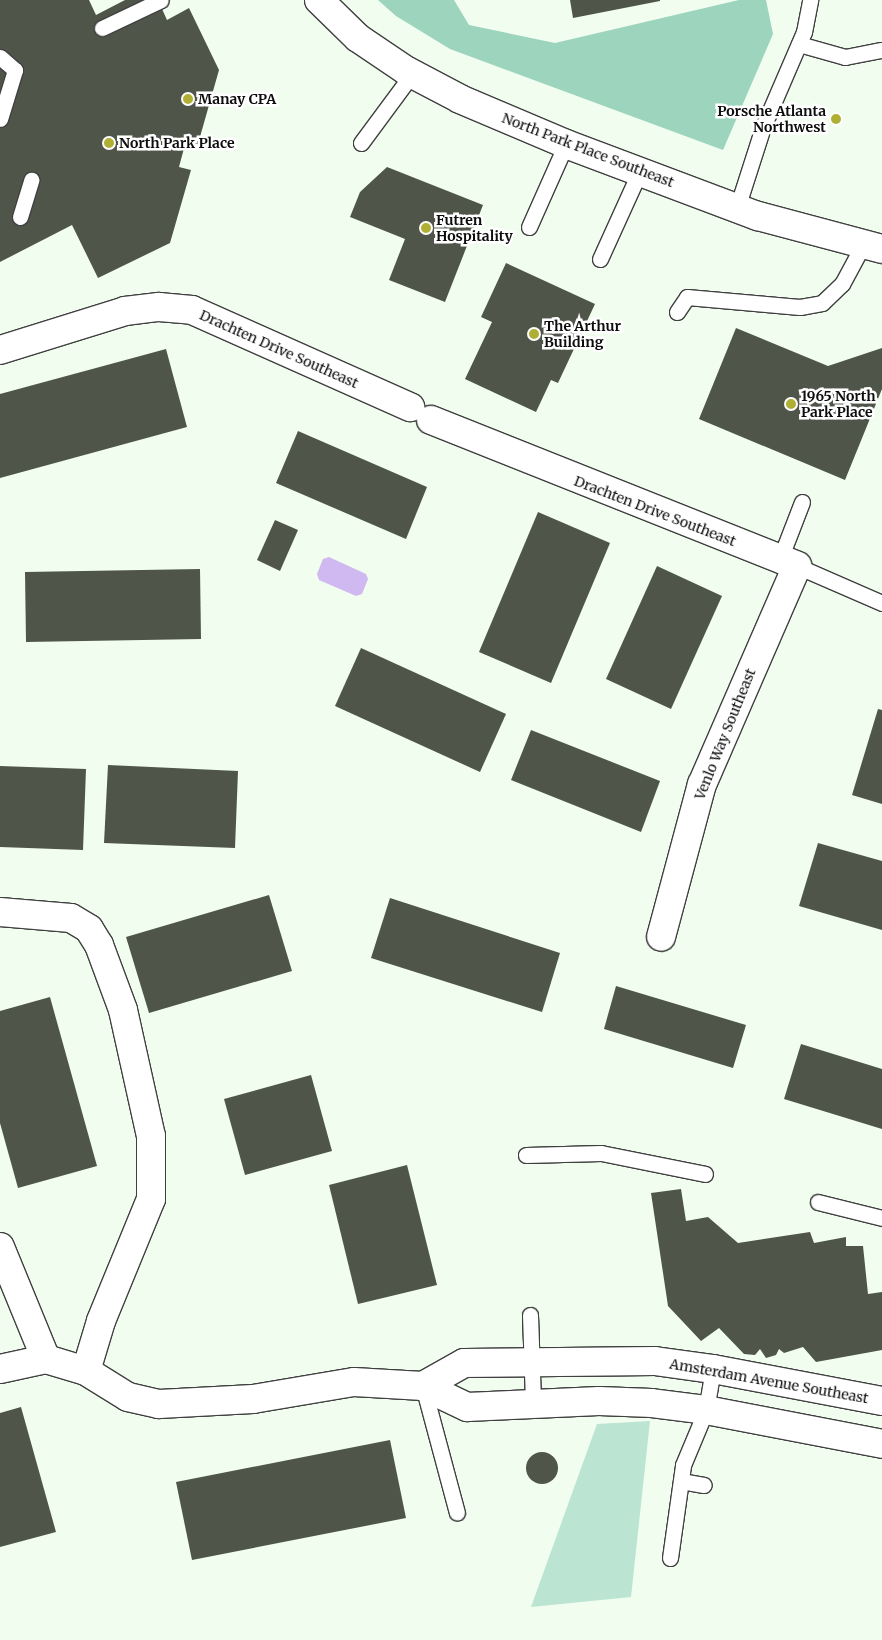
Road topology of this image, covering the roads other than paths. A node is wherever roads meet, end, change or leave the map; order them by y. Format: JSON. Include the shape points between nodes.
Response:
{"nodes":[{"id":1,"x":162,"y":0,"type":"edge"},
{"id":2,"x":319,"y":0,"type":"edge"},
{"id":3,"x":810,"y":0,"type":"edge"},
{"id":4,"x":102,"y":28,"type":"dead end"},
{"id":5,"x":799,"y":44,"type":"junction"},
{"id":6,"x":881,"y":50,"type":"dead end"},
{"id":7,"x":0,"y":57,"type":"edge"},
{"id":8,"x":412,"y":74,"type":"junction"},
{"id":9,"x":0,"y":119,"type":"edge"},
{"id":10,"x":361,"y":143,"type":"dead end"},
{"id":11,"x":566,"y":144,"type":"junction"},
{"id":12,"x":640,"y":171,"type":"junction"},
{"id":13,"x":31,"y":180,"type":"dead end"},
{"id":14,"x":737,"y":208,"type":"junction"},
{"id":15,"x":20,"y":217,"type":"dead end"},
{"id":16,"x":529,"y":227,"type":"dead end"},
{"id":17,"x":873,"y":247,"type":"edge"},
{"id":18,"x":600,"y":259,"type":"dead end"},
{"id":19,"x":677,"y":312,"type":"dead end"},
{"id":20,"x":0,"y":350,"type":"edge"},
{"id":21,"x":802,"y":502,"type":"dead end"},
{"id":22,"x":789,"y":563,"type":"junction"},
{"id":23,"x":882,"y":603,"type":"edge"},
{"id":24,"x":0,"y":912,"type":"edge"},
{"id":25,"x":661,"y":937,"type":"dead end"},
{"id":26,"x":526,"y":1155,"type":"dead end"},
{"id":27,"x":705,"y":1174,"type":"dead end"},
{"id":28,"x":818,"y":1202,"type":"dead end"},
{"id":29,"x":882,"y":1218,"type":"edge"},
{"id":30,"x":0,"y":1247,"type":"edge"},
{"id":31,"x":530,"y":1315,"type":"dead end"},
{"id":32,"x":46,"y":1359,"type":"junction"},
{"id":33,"x":533,"y":1361,"type":"junction"},
{"id":34,"x":1,"y":1366,"type":"edge"},
{"id":35,"x":713,"y":1368,"type":"junction"},
{"id":36,"x":86,"y":1371,"type":"junction"},
{"id":37,"x":423,"y":1386,"type":"junction"},
{"id":38,"x":882,"y":1401,"type":"edge"},
{"id":39,"x":533,"y":1403,"type":"junction"},
{"id":40,"x":706,"y":1410,"type":"junction"},
{"id":41,"x":882,"y":1444,"type":"edge"},
{"id":42,"x":680,"y":1481,"type":"junction"},
{"id":43,"x":704,"y":1485,"type":"dead end"},
{"id":44,"x":457,"y":1513,"type":"dead end"},
{"id":45,"x":670,"y":1558,"type":"dead end"}],
"edges":[{"from":1,"to":4,"type":"lane"},
{"from":2,"to":8,"type":"street","name":"North Park Place Southeast","via":[[358,38]]},
{"from":3,"to":5,"type":"lane","via":[[808,20]]},
{"from":5,"to":6,"type":"lane","via":[[845,58]]},
{"from":5,"to":14,"type":"lane","via":[[763,126]]},
{"from":7,"to":9,"type":"lane","via":[[15,70]]},
{"from":8,"to":10,"type":"lane"},
{"from":8,"to":11,"type":"street","name":"North Park Place Southeast","via":[[460,99]]},
{"from":11,"to":12,"type":"street","name":"North Park Place Southeast"},
{"from":11,"to":16,"type":"lane"},
{"from":12,"to":14,"type":"street","name":"North Park Place Southeast"},
{"from":12,"to":18,"type":"lane"},
{"from":13,"to":15,"type":"lane"},
{"from":14,"to":17,"type":"street","name":"North Park Place Southeast"},
{"from":17,"to":19,"type":"lane","via":[[822,303],[800,306],[687,297]]},
{"from":20,"to":22,"type":"street","name":"Drachten Drive Southeast","via":[[125,311],[158,307],[192,310],[421,413]]},
{"from":21,"to":22,"type":"lane"},
{"from":22,"to":23,"type":"lane"},
{"from":22,"to":25,"type":"street","name":"Venlo Way Southeast","via":[[702,784]]},
{"from":24,"to":36,"type":"street","via":[[72,918],[89,929],[123,1010],[151,1136],[151,1199],[101,1321]]},
{"from":26,"to":27,"type":"lane","via":[[601,1153]]},
{"from":28,"to":29,"type":"lane"},
{"from":30,"to":32,"type":"street"},
{"from":31,"to":33,"type":"lane"},
{"from":32,"to":34,"type":"street"},
{"from":32,"to":36,"type":"street"},
{"from":33,"to":35,"type":"street","name":"Amsterdam Avenue Southeast","via":[[655,1361]]},
{"from":33,"to":37,"type":"street","name":"Amsterdam Avenue Southeast","via":[[464,1363]]},
{"from":33,"to":39,"type":"lane"},
{"from":35,"to":38,"type":"street","name":"Amsterdam Avenue Southeast"},
{"from":35,"to":40,"type":"lane"},
{"from":36,"to":37,"type":"street","via":[[128,1397],[159,1404],[253,1399],[354,1382]]},
{"from":37,"to":39,"type":"street","via":[[467,1407]]},
{"from":37,"to":44,"type":"lane"},
{"from":39,"to":40,"type":"street","via":[[652,1403]]},
{"from":40,"to":41,"type":"street"},
{"from":40,"to":42,"type":"lane","via":[[683,1465]]},
{"from":42,"to":43,"type":"lane"},
{"from":42,"to":45,"type":"lane"}]}
